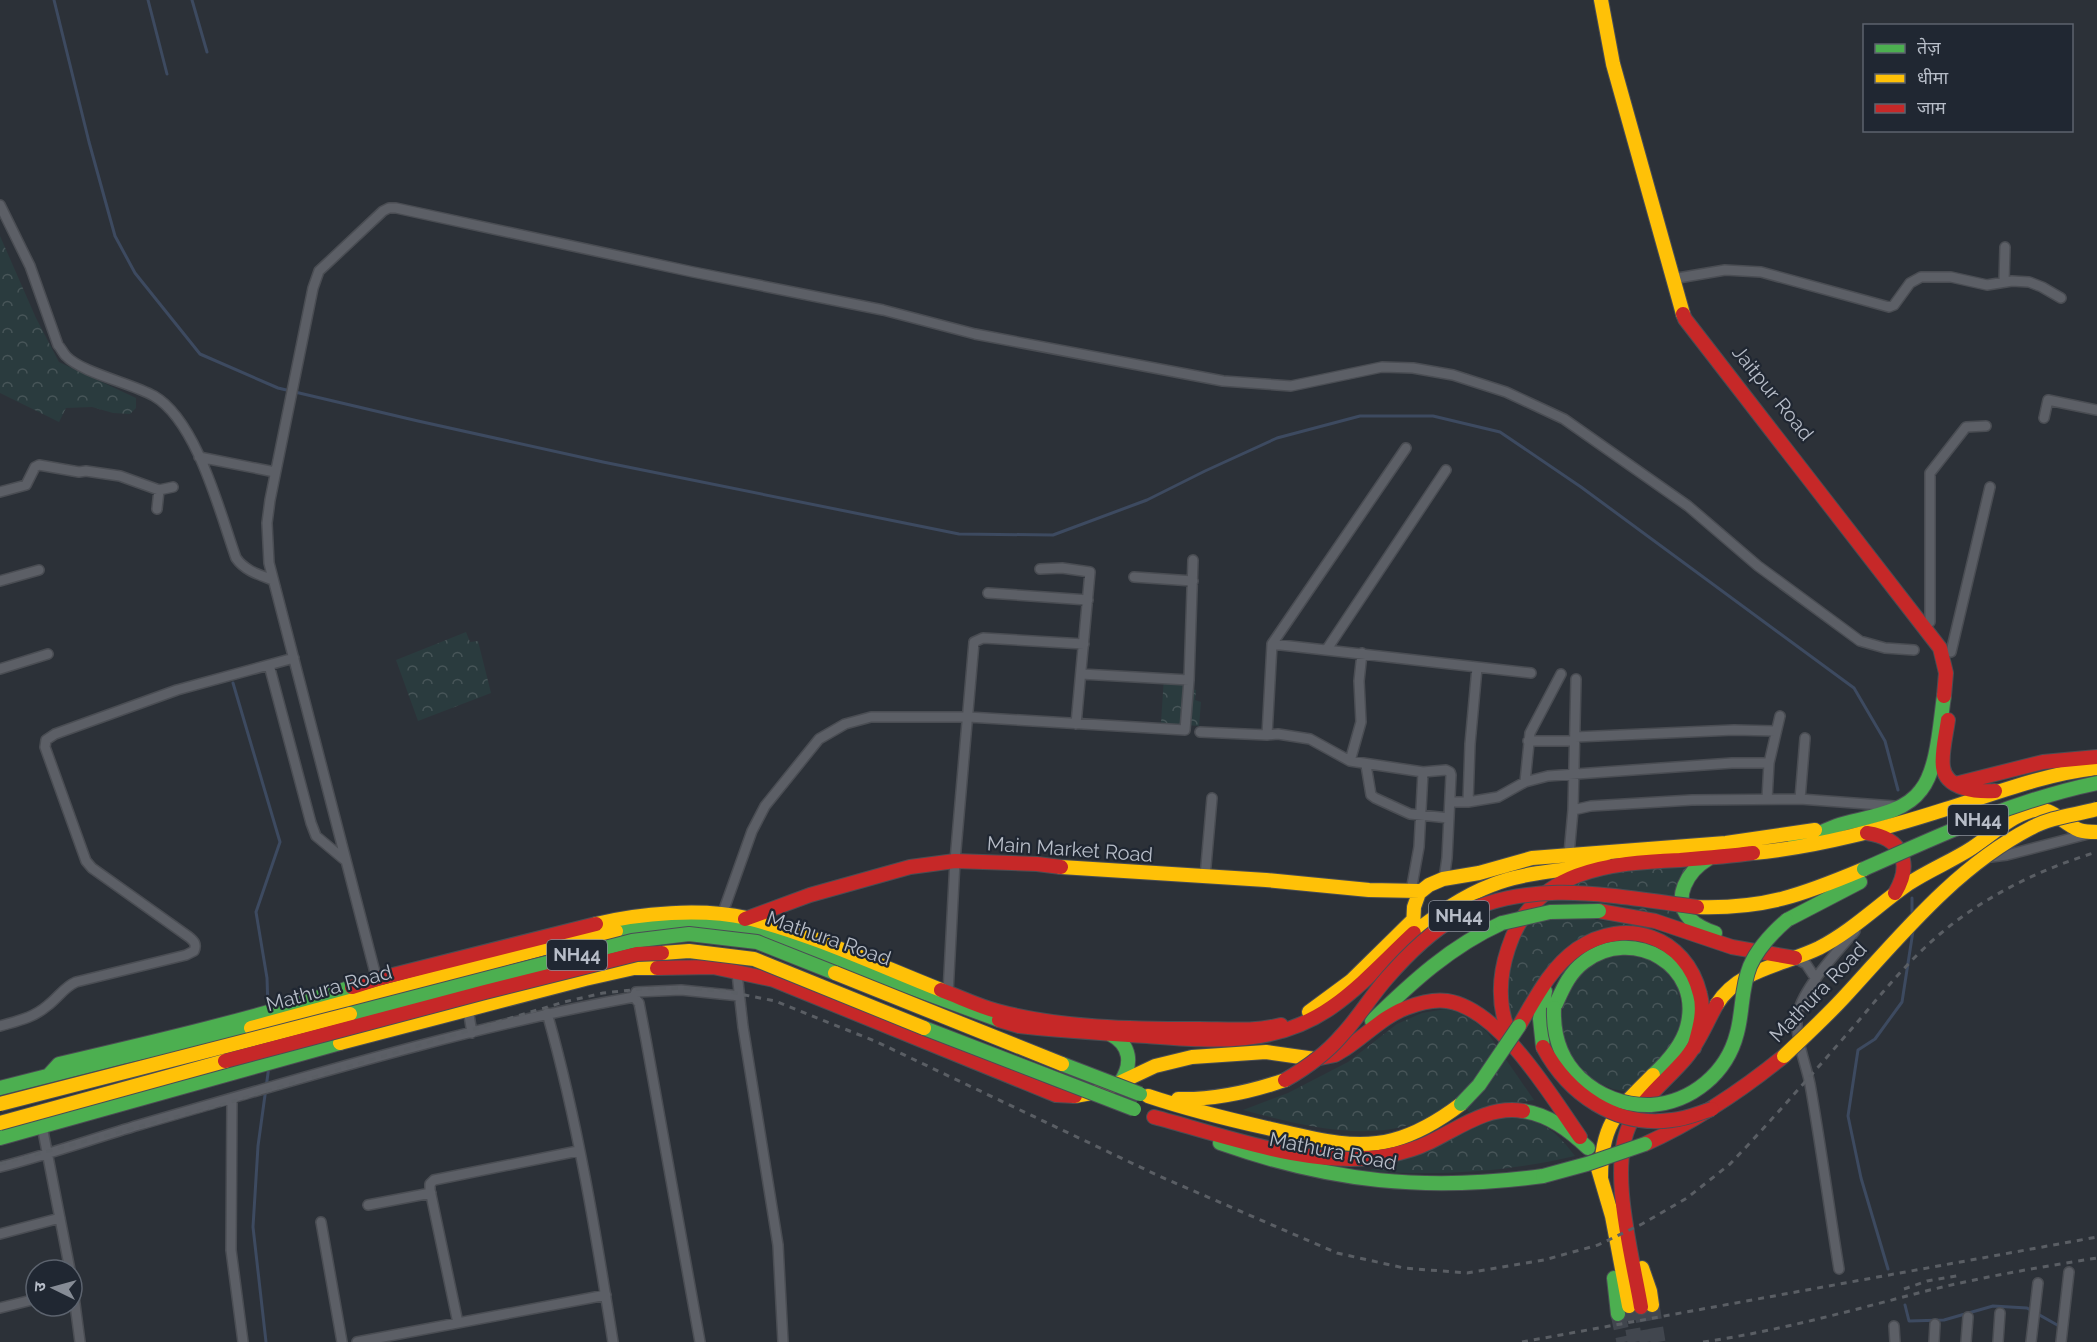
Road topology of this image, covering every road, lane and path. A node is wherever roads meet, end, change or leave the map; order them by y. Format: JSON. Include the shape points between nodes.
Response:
{"nodes":[{"id":1,"x":1601,"y":0,"type":"edge"},
{"id":2,"x":1607,"y":0,"type":"edge"},
{"id":3,"x":0,"y":205,"type":"edge"},
{"id":4,"x":2005,"y":247,"type":"dead end"},
{"id":5,"x":1678,"y":278,"type":"junction"},
{"id":6,"x":2004,"y":282,"type":"junction"},
{"id":7,"x":2061,"y":298,"type":"dead end"},
{"id":8,"x":2097,"y":410,"type":"edge"},
{"id":9,"x":2044,"y":418,"type":"dead end"},
{"id":10,"x":1986,"y":426,"type":"dead end"},
{"id":11,"x":1406,"y":448,"type":"dead end"},
{"id":12,"x":199,"y":457,"type":"junction"},
{"id":13,"x":1446,"y":470,"type":"dead end"},
{"id":14,"x":275,"y":472,"type":"junction"},
{"id":15,"x":173,"y":487,"type":"dead end"},
{"id":16,"x":1990,"y":487,"type":"dead end"},
{"id":17,"x":159,"y":490,"type":"junction"},
{"id":18,"x":0,"y":492,"type":"edge"},
{"id":19,"x":156,"y":509,"type":"dead end"},
{"id":20,"x":1193,"y":561,"type":"dead end"},
{"id":21,"x":1040,"y":568,"type":"dead end"},
{"id":22,"x":39,"y":570,"type":"dead end"},
{"id":23,"x":1134,"y":577,"type":"dead end"},
{"id":24,"x":273,"y":580,"type":"junction"},
{"id":25,"x":0,"y":581,"type":"edge"},
{"id":26,"x":1193,"y":581,"type":"junction"},
{"id":27,"x":988,"y":593,"type":"dead end"},
{"id":28,"x":1088,"y":600,"type":"junction"},
{"id":29,"x":1930,"y":622,"type":"junction"},
{"id":30,"x":1084,"y":644,"type":"junction"},
{"id":31,"x":1272,"y":644,"type":"junction"},
{"id":32,"x":1327,"y":649,"type":"junction"},
{"id":33,"x":1914,"y":650,"type":"dead end"},
{"id":34,"x":1951,"y":652,"type":"junction"},
{"id":35,"x":1362,"y":653,"type":"junction"},
{"id":36,"x":48,"y":654,"type":"dead end"},
{"id":37,"x":294,"y":658,"type":"junction"},
{"id":38,"x":269,"y":665,"type":"junction"},
{"id":39,"x":1477,"y":668,"type":"junction"},
{"id":40,"x":0,"y":669,"type":"edge"},
{"id":41,"x":1081,"y":674,"type":"junction"},
{"id":42,"x":1531,"y":674,"type":"dead end"},
{"id":43,"x":1561,"y":674,"type":"dead end"},
{"id":44,"x":1576,"y":679,"type":"dead end"},
{"id":45,"x":1189,"y":680,"type":"junction"},
{"id":46,"x":1780,"y":716,"type":"dead end"},
{"id":47,"x":968,"y":717,"type":"junction"},
{"id":48,"x":1076,"y":724,"type":"junction"},
{"id":49,"x":1776,"y":731,"type":"junction"},
{"id":50,"x":1200,"y":732,"type":"dead end"},
{"id":51,"x":1267,"y":735,"type":"junction"},
{"id":52,"x":1805,"y":738,"type":"dead end"},
{"id":53,"x":1575,"y":739,"type":"junction"},
{"id":54,"x":1528,"y":741,"type":"junction"},
{"id":55,"x":2097,"y":757,"type":"edge"},
{"id":56,"x":1350,"y":761,"type":"junction"},
{"id":57,"x":1769,"y":763,"type":"junction"},
{"id":58,"x":1366,"y":765,"type":"junction"},
{"id":59,"x":2092,"y":770,"type":"edge"},
{"id":60,"x":1423,"y":772,"type":"junction"},
{"id":61,"x":1574,"y":773,"type":"junction"},
{"id":62,"x":1950,"y":780,"type":"junction"},
{"id":63,"x":1525,"y":782,"type":"junction"},
{"id":64,"x":2097,"y":783,"type":"edge"},
{"id":65,"x":2004,"y":789,"type":"junction"},
{"id":66,"x":1212,"y":798,"type":"dead end"},
{"id":67,"x":1767,"y":799,"type":"junction"},
{"id":68,"x":1800,"y":799,"type":"junction"},
{"id":69,"x":1450,"y":802,"type":"junction"},
{"id":70,"x":1468,"y":802,"type":"junction"},
{"id":71,"x":1898,"y":806,"type":"junction"},
{"id":72,"x":2097,"y":809,"type":"edge"},
{"id":73,"x":1573,"y":810,"type":"junction"},
{"id":74,"x":1422,"y":816,"type":"junction"},
{"id":75,"x":1449,"y":818,"type":"junction"},
{"id":76,"x":1837,"y":826,"type":"junction"},
{"id":77,"x":2097,"y":832,"type":"edge"},
{"id":78,"x":1861,"y":833,"type":"junction"},
{"id":79,"x":1935,"y":838,"type":"junction"},
{"id":80,"x":1778,"y":850,"type":"junction"},
{"id":81,"x":1569,"y":854,"type":"junction"},
{"id":82,"x":1713,"y":857,"type":"junction"},
{"id":83,"x":346,"y":861,"type":"junction"},
{"id":84,"x":955,"y":861,"type":"junction"},
{"id":85,"x":1944,"y":863,"type":"junction"},
{"id":86,"x":1606,"y":866,"type":"junction"},
{"id":87,"x":1205,"y":877,"type":"junction"},
{"id":88,"x":1443,"y":879,"type":"junction"},
{"id":89,"x":1416,"y":891,"type":"junction"},
{"id":90,"x":1892,"y":897,"type":"junction"},
{"id":91,"x":746,"y":918,"type":"junction"},
{"id":92,"x":1864,"y":919,"type":"junction"},
{"id":93,"x":724,"y":921,"type":"junction"},
{"id":94,"x":1413,"y":927,"type":"junction"},
{"id":95,"x":1753,"y":951,"type":"junction"},
{"id":96,"x":1795,"y":958,"type":"junction"},
{"id":97,"x":462,"y":965,"type":"junction"},
{"id":98,"x":1558,"y":966,"type":"junction"},
{"id":99,"x":737,"y":973,"type":"junction"},
{"id":100,"x":377,"y":979,"type":"junction"},
{"id":101,"x":1816,"y":979,"type":"junction"},
{"id":102,"x":948,"y":993,"type":"junction"},
{"id":103,"x":381,"y":994,"type":"junction"},
{"id":104,"x":740,"y":996,"type":"junction"},
{"id":105,"x":634,"y":997,"type":"junction"},
{"id":106,"x":335,"y":1006,"type":"junction"},
{"id":107,"x":468,"y":1009,"type":"junction"},
{"id":108,"x":547,"y":1013,"type":"junction"},
{"id":109,"x":265,"y":1021,"type":"junction"},
{"id":110,"x":0,"y":1026,"type":"edge"},
{"id":111,"x":1019,"y":1026,"type":"junction"},
{"id":112,"x":1104,"y":1032,"type":"junction"},
{"id":113,"x":472,"y":1033,"type":"junction"},
{"id":114,"x":342,"y":1042,"type":"junction"},
{"id":115,"x":1353,"y":1043,"type":"junction"},
{"id":116,"x":1694,"y":1047,"type":"junction"},
{"id":117,"x":1518,"y":1051,"type":"junction"},
{"id":118,"x":1003,"y":1074,"type":"junction"},
{"id":119,"x":0,"y":1088,"type":"edge"},
{"id":120,"x":1113,"y":1088,"type":"junction"},
{"id":121,"x":1148,"y":1096,"type":"junction"},
{"id":122,"x":232,"y":1098,"type":"junction"},
{"id":123,"x":0,"y":1104,"type":"edge"},
{"id":124,"x":1712,"y":1109,"type":"junction"},
{"id":125,"x":1154,"y":1117,"type":"junction"},
{"id":126,"x":0,"y":1124,"type":"edge"},
{"id":127,"x":42,"y":1126,"type":"junction"},
{"id":128,"x":0,"y":1138,"type":"edge"},
{"id":129,"x":1588,"y":1148,"type":"junction"},
{"id":130,"x":578,"y":1151,"type":"junction"},
{"id":131,"x":48,"y":1155,"type":"junction"},
{"id":132,"x":0,"y":1167,"type":"edge"},
{"id":133,"x":1601,"y":1177,"type":"junction"},
{"id":134,"x":431,"y":1193,"type":"junction"},
{"id":135,"x":368,"y":1205,"type":"dead end"},
{"id":136,"x":1625,"y":1206,"type":"junction"},
{"id":137,"x":1610,"y":1216,"type":"junction"},
{"id":138,"x":60,"y":1218,"type":"junction"},
{"id":139,"x":321,"y":1221,"type":"dead end"},
{"id":140,"x":0,"y":1234,"type":"edge"},
{"id":141,"x":68,"y":1258,"type":"edge"},
{"id":142,"x":1839,"y":1269,"type":"dead end"},
{"id":143,"x":2069,"y":1272,"type":"dead end"},
{"id":144,"x":2038,"y":1283,"type":"dead end"},
{"id":145,"x":606,"y":1295,"type":"junction"},
{"id":146,"x":24,"y":1302,"type":"edge"},
{"id":147,"x":0,"y":1308,"type":"edge"},
{"id":148,"x":2000,"y":1313,"type":"dead end"},
{"id":149,"x":1968,"y":1317,"type":"dead end"},
{"id":150,"x":77,"y":1318,"type":"edge"},
{"id":151,"x":458,"y":1323,"type":"junction"},
{"id":152,"x":1935,"y":1324,"type":"dead end"},
{"id":153,"x":1894,"y":1326,"type":"dead end"},
{"id":154,"x":80,"y":1342,"type":"edge"},
{"id":155,"x":243,"y":1342,"type":"edge"},
{"id":156,"x":342,"y":1342,"type":"edge"},
{"id":157,"x":357,"y":1342,"type":"edge"},
{"id":158,"x":613,"y":1342,"type":"edge"},
{"id":159,"x":700,"y":1342,"type":"edge"},
{"id":160,"x":783,"y":1342,"type":"edge"},
{"id":161,"x":1895,"y":1342,"type":"edge"},
{"id":162,"x":1934,"y":1342,"type":"edge"},
{"id":163,"x":1966,"y":1342,"type":"edge"},
{"id":164,"x":1998,"y":1342,"type":"edge"},
{"id":165,"x":2031,"y":1342,"type":"edge"},
{"id":166,"x":2061,"y":1342,"type":"edge"}],
"edges":[{"from":1,"to":71,"type":"main road","name":"Jaitpur Road","via":[[1616,75],[1685,319],[1944,656],[1946,684],[1929,770],[1921,791]]},
{"from":2,"to":5,"type":"main road","name":"Jaitpur Road","via":[[1617,53]]},
{"from":3,"to":12,"type":"street","via":[[66,357],[154,397],[176,417]]},
{"from":4,"to":6,"type":"street"},
{"from":5,"to":6,"type":"street","via":[[1725,270],[1761,272],[1889,307],[1910,283],[1921,277],[1951,277],[1987,285]]},
{"from":5,"to":29,"type":"main road","name":"Jaitpur Road","via":[[1687,310],[1698,330]]},
{"from":6,"to":7,"type":"street","via":[[2029,282]]},
{"from":8,"to":9,"type":"street","via":[[2048,400]]},
{"from":10,"to":29,"type":"street","via":[[1966,427],[1930,473]]},
{"from":11,"to":31,"type":"street"},
{"from":12,"to":14,"type":"street"},
{"from":12,"to":24,"type":"street","via":[[236,558],[249,570]]},
{"from":13,"to":32,"type":"street"},
{"from":14,"to":24,"type":"street","via":[[267,523]]},
{"from":14,"to":33,"type":"street","via":[[319,271],[389,208],[883,310],[975,334],[1223,381],[1291,386],[1382,367],[1453,375],[1506,392],[1564,419],[1688,506],[1758,566],[1860,641]]},
{"from":15,"to":17,"type":"street"},
{"from":16,"to":34,"type":"street"},
{"from":17,"to":18,"type":"street","via":[[120,476],[39,465],[26,484]]},
{"from":17,"to":19,"type":"street"},
{"from":20,"to":26,"type":"street"},
{"from":21,"to":28,"type":"street","via":[[1089,571]]},
{"from":22,"to":25,"type":"street"},
{"from":23,"to":26,"type":"street"},
{"from":24,"to":37,"type":"street"},
{"from":26,"to":45,"type":"street"},
{"from":27,"to":28,"type":"street"},
{"from":28,"to":30,"type":"street"},
{"from":29,"to":34,"type":"main road","name":"Jaitpur Road"},
{"from":30,"to":41,"type":"street"},
{"from":30,"to":47,"type":"street","via":[[978,639],[972,647]]},
{"from":31,"to":32,"type":"street"},
{"from":31,"to":51,"type":"street"},
{"from":32,"to":35,"type":"street"},
{"from":34,"to":62,"type":"main road","via":[[1953,670],[1943,767]]},
{"from":35,"to":39,"type":"street"},
{"from":35,"to":56,"type":"street","via":[[1361,722]]},
{"from":36,"to":40,"type":"street"},
{"from":37,"to":38,"type":"street"},
{"from":37,"to":83,"type":"street"},
{"from":38,"to":83,"type":"street","via":[[311,824],[316,836]]},
{"from":38,"to":110,"type":"street","via":[[177,690],[46,740],[45,747],[86,861],[189,937],[195,948],[186,955],[76,982],[32,1016]]},
{"from":39,"to":42,"type":"street"},
{"from":39,"to":70,"type":"street"},
{"from":41,"to":45,"type":"street"},
{"from":41,"to":48,"type":"street"},
{"from":43,"to":54,"type":"street","via":[[1532,726]]},
{"from":44,"to":53,"type":"street"},
{"from":45,"to":48,"type":"street","via":[[1185,730]]},
{"from":46,"to":49,"type":"street"},
{"from":47,"to":48,"type":"street"},
{"from":47,"to":84,"type":"street"},
{"from":47,"to":93,"type":"street","via":[[858,719],[819,739],[759,817]]},
{"from":49,"to":53,"type":"street"},
{"from":49,"to":57,"type":"street"},
{"from":50,"to":51,"type":"street"},
{"from":51,"to":56,"type":"street","via":[[1310,739]]},
{"from":52,"to":68,"type":"street"},
{"from":53,"to":54,"type":"street"},
{"from":53,"to":61,"type":"street"},
{"from":54,"to":63,"type":"street"},
{"from":55,"to":62,"type":"main road","via":[[2043,762]]},
{"from":56,"to":58,"type":"street"},
{"from":57,"to":61,"type":"street"},
{"from":57,"to":67,"type":"street"},
{"from":58,"to":60,"type":"street"},
{"from":58,"to":74,"type":"street","via":[[1373,796],[1390,807]]},
{"from":59,"to":65,"type":"main road","via":[[2040,778]]},
{"from":60,"to":69,"type":"street","via":[[1450,772]]},
{"from":60,"to":74,"type":"street"},
{"from":61,"to":63,"type":"street"},
{"from":61,"to":73,"type":"street"},
{"from":62,"to":65,"type":"main road","via":[[1972,790]]},
{"from":63,"to":70,"type":"street","via":[[1498,797]]},
{"from":64,"to":79,"type":"main road","name":"Mathura Road","number":"NH44","bridge":true,"via":[[2039,796]]},
{"from":65,"to":78,"type":"main road"},
{"from":66,"to":87,"type":"street"},
{"from":67,"to":68,"type":"street"},
{"from":67,"to":73,"type":"street","via":[[1661,801]]},
{"from":68,"to":71,"type":"street"},
{"from":69,"to":70,"type":"street"},
{"from":69,"to":75,"type":"street"},
{"from":71,"to":76,"type":"main road","name":"Jaitpur Road"},
{"from":72,"to":124,"type":"main road","name":"Mathura Road","number":"NH44","bridge":true,"via":[[2033,827],[1976,861],[1884,952],[1811,1033],[1755,1080]]},
{"from":73,"to":81,"type":"street"},
{"from":74,"to":75,"type":"street"},
{"from":74,"to":89,"type":"street"},
{"from":75,"to":88,"type":"street"},
{"from":76,"to":80,"type":"main road"},
{"from":76,"to":81,"type":"main road","via":[[1780,836]]},
{"from":77,"to":85,"type":"street","via":[[2007,855]]},
{"from":77,"to":85,"type":"main road","via":[[2078,831],[2048,810],[2032,811],[2005,823]]},
{"from":78,"to":80,"type":"main road"},
{"from":78,"to":90,"type":"main road","via":[[1886,837],[1902,856],[1903,878]]},
{"from":79,"to":121,"type":"main road","name":"Mathura Road","number":"NH44","bridge":true,"via":[[1804,894],[1759,906],[1724,909],[1563,892],[1511,896],[1454,918],[1427,938],[1387,978],[1344,1036],[1296,1074],[1263,1088],[1219,1099]]},
{"from":79,"to":133,"type":"main road","bridge":true,"via":[[1868,878],[1797,913],[1775,930],[1758,951],[1746,976],[1735,1042],[1729,1054],[1714,1076],[1684,1098],[1654,1105],[1631,1104],[1610,1097],[1598,1091],[1579,1077],[1563,1058],[1555,1033],[1554,1008],[1568,976],[1603,951],[1639,949],[1669,964],[1681,976],[1689,997],[1687,1031],[1677,1049],[1646,1081],[1611,1123],[1604,1141]]},
{"from":80,"to":82,"type":"main road"},
{"from":81,"to":88,"type":"main road","via":[[1517,861]]},
{"from":82,"to":86,"type":"main road"},
{"from":82,"to":95,"type":"main road","via":[[1686,878],[1684,908],[1699,926]]},
{"from":83,"to":100,"type":"street"},
{"from":84,"to":87,"type":"main road","name":"Main Market Road"},
{"from":84,"to":91,"type":"main road","name":"Main Market Road","via":[[899,870]]},
{"from":84,"to":102,"type":"street"},
{"from":85,"to":90,"type":"main road"},
{"from":86,"to":94,"type":"main road","name":"Mathura Road","via":[[1540,873],[1493,884]]},
{"from":86,"to":117,"type":"main road","via":[[1567,880],[1541,896],[1509,942],[1502,967],[1500,1005]]},
{"from":87,"to":89,"type":"main road","name":"Main Market Road"},
{"from":88,"to":89,"type":"main road"},
{"from":89,"to":94,"type":"main road"},
{"from":90,"to":92,"type":"main road"},
{"from":91,"to":93,"type":"main road","name":"Main Market Road"},
{"from":91,"to":102,"type":"main road"},
{"from":92,"to":96,"type":"main road"},
{"from":92,"to":101,"type":"street"},
{"from":93,"to":97,"type":"main road","name":"Mathura Road","via":[[655,924]]},
{"from":93,"to":111,"type":"main road","name":"Mathura Road"},
{"from":94,"to":102,"type":"main road","via":[[1322,1005],[1270,1028],[1170,1029],[1051,1021],[996,1011]]},
{"from":94,"to":112,"type":"main road","name":"Mathura Road","via":[[1331,1008],[1280,1032],[1226,1041]]},
{"from":95,"to":96,"type":"main road"},
{"from":95,"to":115,"type":"main road","bridge":true,"via":[[1716,943],[1649,919],[1599,911],[1532,915],[1469,938],[1430,966]]},
{"from":96,"to":101,"type":"street","via":[[1806,964]]},
{"from":96,"to":116,"type":"main road","via":[[1734,984]]},
{"from":97,"to":100,"type":"main road"},
{"from":97,"to":103,"type":"main road","name":"Mathura Road"},
{"from":97,"to":107,"type":"main road"},
{"from":98,"to":116,"type":"main road","via":[[1575,950],[1598,938],[1624,933],[1653,938],[1673,949],[1690,966],[1701,987],[1702,1023]]},
{"from":98,"to":121,"type":"main road","bridge":true,"via":[[1471,1094],[1448,1115],[1409,1136],[1378,1143],[1324,1142]]},
{"from":98,"to":124,"type":"main road","bridge":true,"via":[[1540,1007],[1541,1036],[1548,1059],[1573,1089],[1608,1112],[1642,1120],[1674,1120]]},
{"from":99,"to":104,"type":"street"},
{"from":99,"to":107,"type":"main road","via":[[712,967],[634,968]]},
{"from":99,"to":118,"type":"main road","via":[[774,980]]},
{"from":100,"to":103,"type":"street"},
{"from":100,"to":109,"type":"main road","via":[[281,1010]]},
{"from":101,"to":142,"type":"street","via":[[1799,1009],[1797,1023]]},
{"from":103,"to":106,"type":"main road","name":"Mathura Road"},
{"from":104,"to":105,"type":"street","via":[[681,990],[636,992]]},
{"from":104,"to":160,"type":"street","via":[[778,1245]]},
{"from":105,"to":108,"type":"street"},
{"from":105,"to":159,"type":"street","via":[[645,1030]]},
{"from":106,"to":109,"type":"main road","name":"Mathura Road"},
{"from":106,"to":114,"type":"main road"},
{"from":107,"to":113,"type":"street"},
{"from":107,"to":114,"type":"main road"},
{"from":108,"to":113,"type":"street"},
{"from":108,"to":130,"type":"street"},
{"from":109,"to":119,"type":"main road","name":"Mathura Road"},
{"from":111,"to":112,"type":"main road","name":"Mathura Road"},
{"from":111,"to":118,"type":"main road"},
{"from":112,"to":120,"type":"main road","via":[[1122,1041],[1129,1056],[1125,1075]]},
{"from":113,"to":122,"type":"street"},
{"from":114,"to":127,"type":"main road"},
{"from":115,"to":117,"type":"main road","via":[[1407,1008],[1439,1002],[1461,1005],[1479,1014]]},
{"from":115,"to":120,"type":"main road","via":[[1331,1057],[1314,1060],[1267,1052],[1176,1060],[1151,1067]]},
{"from":116,"to":136,"type":"main road","via":[[1644,1102],[1628,1127],[1623,1148]]},
{"from":117,"to":129,"type":"main road"},
{"from":118,"to":120,"type":"main road","via":[[1064,1097],[1085,1097]]},
{"from":121,"to":123,"type":"main road","name":"Mathura Road","number":"NH44","bridge":true,"via":[[757,942],[689,934],[620,944]]},
{"from":122,"to":131,"type":"street"},
{"from":122,"to":155,"type":"street","via":[[230,1238]]},
{"from":124,"to":125,"type":"main road","name":"Mathura Road","number":"NH44","bridge":true,"via":[[1675,1131],[1587,1164],[1515,1180],[1448,1185],[1389,1183],[1312,1171],[1238,1150]]},
{"from":125,"to":126,"type":"main road","name":"Mathura Road","number":"NH44","bridge":true,"via":[[754,959],[689,951],[636,954],[475,994]]},
{"from":125,"to":129,"type":"main road","via":[[1279,1149],[1367,1158],[1422,1146],[1490,1112],[1523,1110],[1562,1125]]},
{"from":127,"to":128,"type":"main road"},
{"from":127,"to":131,"type":"street"},
{"from":129,"to":133,"type":"main road"},
{"from":130,"to":134,"type":"street","via":[[434,1180]]},
{"from":130,"to":145,"type":"street"},
{"from":131,"to":132,"type":"street"},
{"from":131,"to":138,"type":"street"},
{"from":133,"to":137,"type":"main road"},
{"from":134,"to":135,"type":"street"},
{"from":134,"to":151,"type":"street"},
{"from":136,"to":137,"type":"main road"},
{"from":136,"to":137,"type":"main road","via":[[1635,1308],[1611,1252],[1616,1241]]},
{"from":138,"to":140,"type":"street"},
{"from":138,"to":141,"type":"street"},
{"from":139,"to":156,"type":"street"},
{"from":143,"to":166,"type":"street"},
{"from":144,"to":165,"type":"street"},
{"from":145,"to":151,"type":"street"},
{"from":145,"to":158,"type":"street"},
{"from":146,"to":147,"type":"street"},
{"from":148,"to":164,"type":"street"},
{"from":149,"to":163,"type":"street"},
{"from":150,"to":154,"type":"street"},
{"from":151,"to":157,"type":"street"},
{"from":152,"to":162,"type":"street"},
{"from":153,"to":161,"type":"street"}]}
